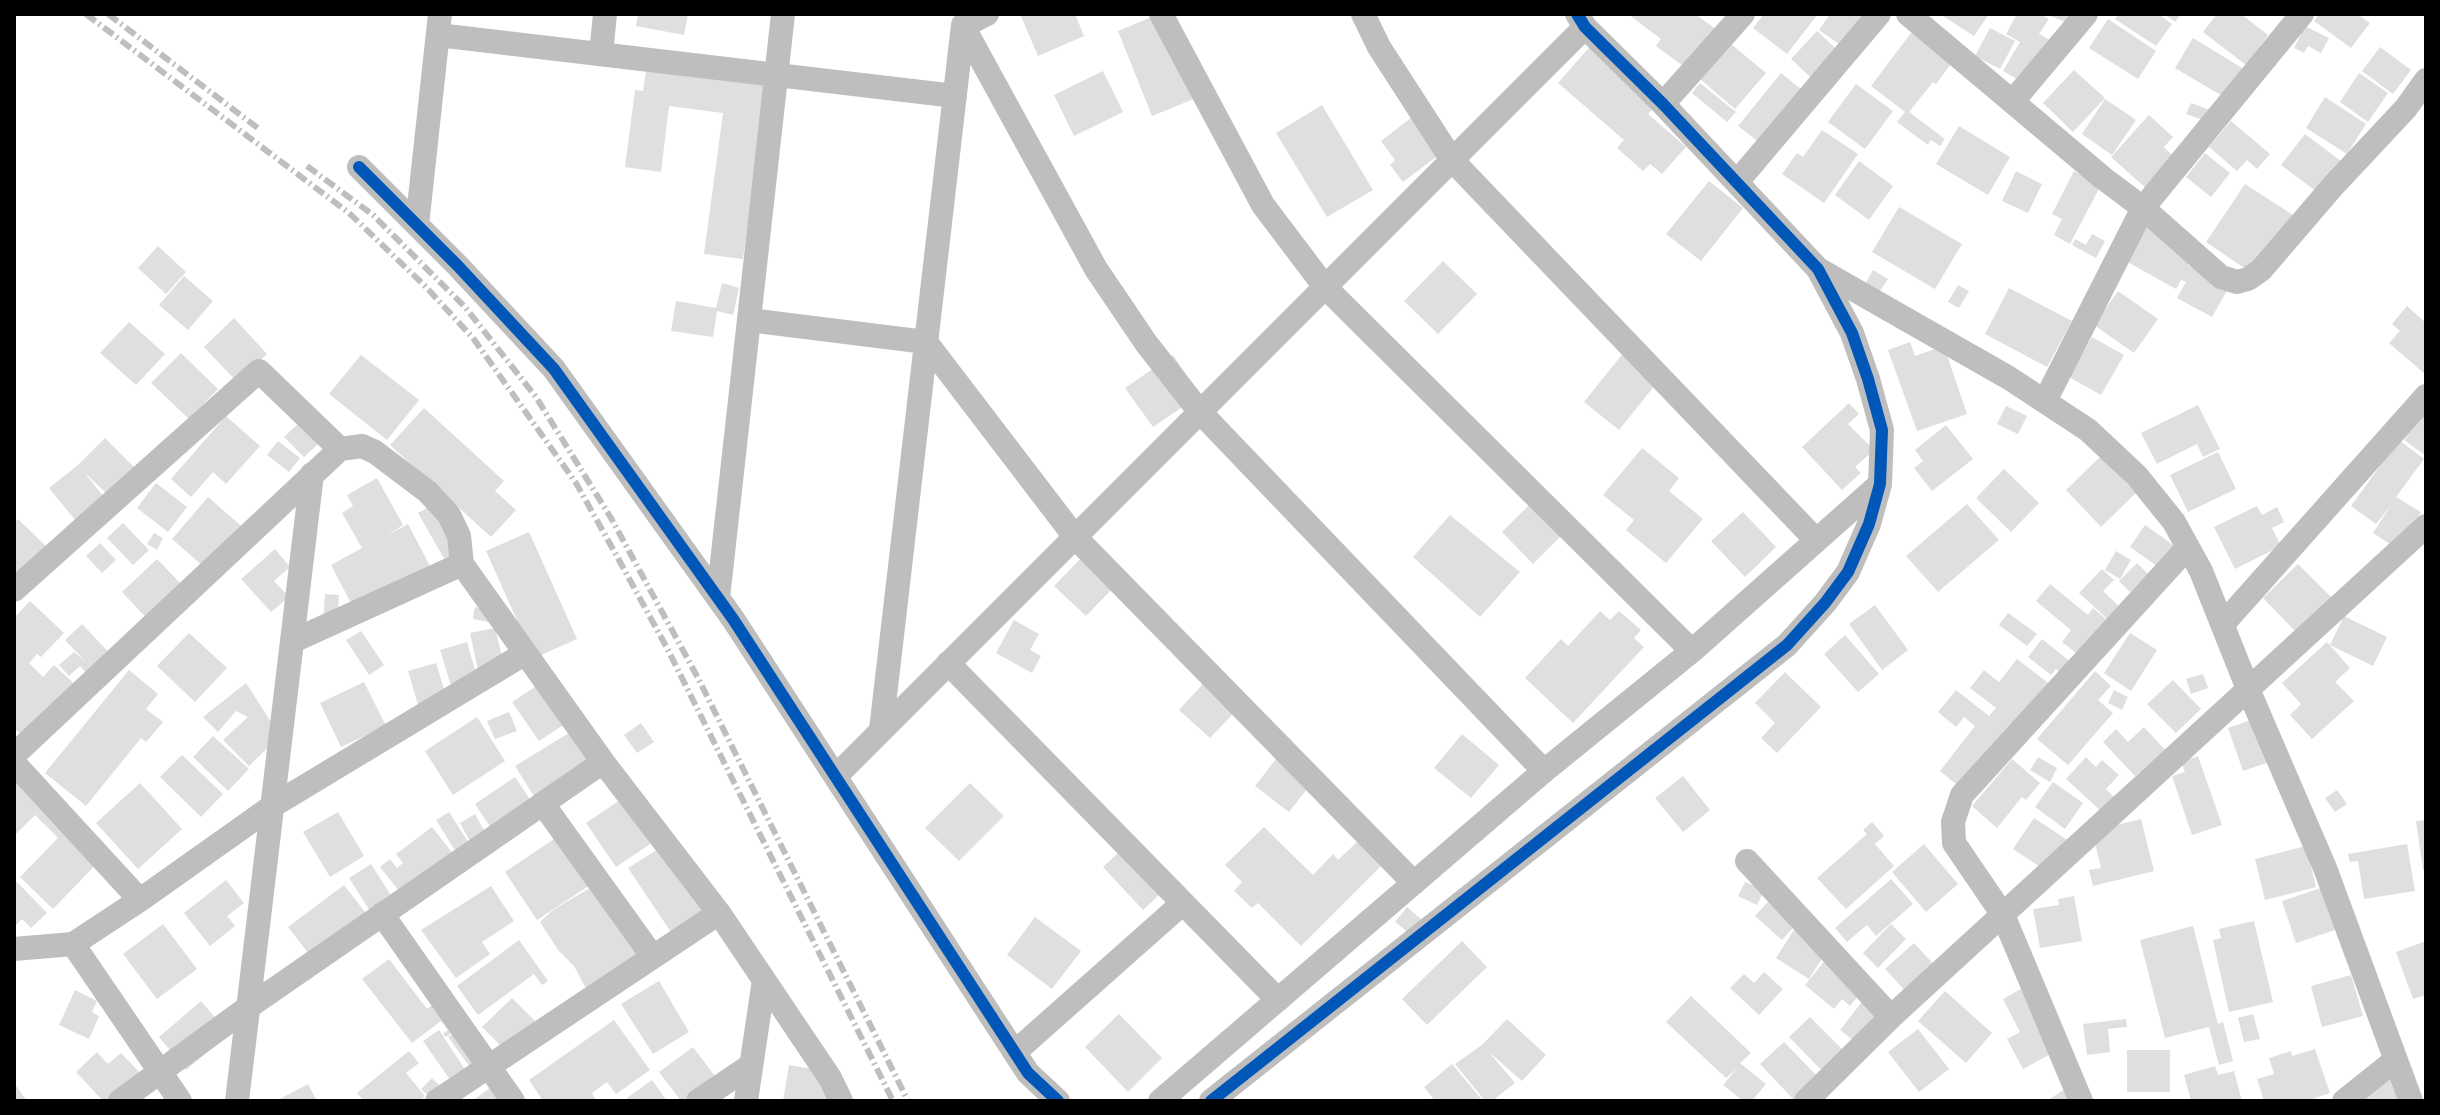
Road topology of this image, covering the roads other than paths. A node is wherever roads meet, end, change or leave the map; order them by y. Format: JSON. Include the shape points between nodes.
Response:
{"nodes":[{"id":1,"x":605,"y":14,"type":"edge"},
{"id":2,"x":783,"y":14,"type":"edge"},
{"id":3,"x":987,"y":14,"type":"edge"},
{"id":4,"x":1161,"y":14,"type":"edge"},
{"id":5,"x":1363,"y":14,"type":"edge"},
{"id":6,"x":1743,"y":14,"type":"edge"},
{"id":7,"x":1879,"y":14,"type":"edge"},
{"id":8,"x":1908,"y":14,"type":"edge"},
{"id":9,"x":2086,"y":14,"type":"edge"},
{"id":10,"x":2302,"y":14,"type":"edge"},
{"id":11,"x":964,"y":20,"type":"edge"},
{"id":12,"x":1581,"y":21,"type":"edge"},
{"id":13,"x":439,"y":24,"type":"edge"},
{"id":14,"x":601,"y":54,"type":"junction"},
{"id":15,"x":777,"y":74,"type":"junction"},
{"id":16,"x":2426,"y":80,"type":"edge"},
{"id":17,"x":955,"y":96,"type":"junction"},
{"id":18,"x":2013,"y":101,"type":"junction"},
{"id":19,"x":1663,"y":104,"type":"junction"},
{"id":20,"x":1452,"y":160,"type":"junction"},
{"id":21,"x":359,"y":167,"type":"dead end"},
{"id":22,"x":1737,"y":182,"type":"junction"},
{"id":23,"x":2143,"y":208,"type":"junction"},
{"id":24,"x":417,"y":225,"type":"junction"},
{"id":25,"x":1818,"y":269,"type":"junction"},
{"id":26,"x":1325,"y":287,"type":"junction"},
{"id":27,"x":749,"y":320,"type":"junction"},
{"id":28,"x":926,"y":342,"type":"junction"},
{"id":29,"x":2426,"y":396,"type":"edge"},
{"id":30,"x":2045,"y":401,"type":"junction"},
{"id":31,"x":1200,"y":412,"type":"junction"},
{"id":32,"x":340,"y":449,"type":"junction"},
{"id":33,"x":312,"y":474,"type":"junction"},
{"id":34,"x":1880,"y":484,"type":"junction"},
{"id":35,"x":2426,"y":526,"type":"edge"},
{"id":36,"x":1075,"y":537,"type":"junction"},
{"id":37,"x":1816,"y":540,"type":"junction"},
{"id":38,"x":2188,"y":547,"type":"junction"},
{"id":39,"x":462,"y":564,"type":"junction"},
{"id":40,"x":14,"y":590,"type":"edge"},
{"id":41,"x":718,"y":598,"type":"junction"},
{"id":42,"x":2223,"y":624,"type":"junction"},
{"id":43,"x":293,"y":641,"type":"junction"},
{"id":44,"x":1692,"y":651,"type":"junction"},
{"id":45,"x":524,"y":654,"type":"junction"},
{"id":46,"x":948,"y":663,"type":"junction"},
{"id":47,"x":2248,"y":689,"type":"junction"},
{"id":48,"x":881,"y":730,"type":"junction"},
{"id":49,"x":14,"y":755,"type":"edge"},
{"id":50,"x":603,"y":762,"type":"junction"},
{"id":51,"x":14,"y":763,"type":"edge"},
{"id":52,"x":1544,"y":771,"type":"junction"},
{"id":53,"x":836,"y":776,"type":"junction"},
{"id":54,"x":543,"y":804,"type":"junction"},
{"id":55,"x":274,"y":805,"type":"junction"},
{"id":56,"x":1747,"y":861,"type":"dead end"},
{"id":57,"x":1414,"y":883,"type":"junction"},
{"id":58,"x":140,"y":900,"type":"junction"},
{"id":59,"x":1183,"y":903,"type":"junction"},
{"id":60,"x":719,"y":913,"type":"junction"},
{"id":61,"x":382,"y":914,"type":"junction"},
{"id":62,"x":2003,"y":915,"type":"junction"},
{"id":63,"x":73,"y":944,"type":"junction"},
{"id":64,"x":14,"y":949,"type":"edge"},
{"id":65,"x":653,"y":957,"type":"junction"},
{"id":66,"x":764,"y":980,"type":"junction"},
{"id":67,"x":1278,"y":1000,"type":"junction"},
{"id":68,"x":250,"y":1006,"type":"junction"},
{"id":69,"x":1891,"y":1017,"type":"junction"},
{"id":70,"x":1015,"y":1052,"type":"junction"},
{"id":71,"x":2394,"y":1061,"type":"junction"},
{"id":72,"x":750,"y":1066,"type":"junction"},
{"id":73,"x":489,"y":1067,"type":"junction"},
{"id":74,"x":160,"y":1072,"type":"junction"},
{"id":75,"x":120,"y":1101,"type":"edge"},
{"id":76,"x":180,"y":1101,"type":"edge"},
{"id":77,"x":237,"y":1101,"type":"edge"},
{"id":78,"x":437,"y":1101,"type":"edge"},
{"id":79,"x":513,"y":1101,"type":"edge"},
{"id":80,"x":698,"y":1101,"type":"edge"},
{"id":81,"x":746,"y":1101,"type":"edge"},
{"id":82,"x":841,"y":1101,"type":"edge"},
{"id":83,"x":1058,"y":1101,"type":"edge"},
{"id":84,"x":1160,"y":1101,"type":"edge"},
{"id":85,"x":1211,"y":1101,"type":"edge"},
{"id":86,"x":1806,"y":1101,"type":"edge"},
{"id":87,"x":2081,"y":1101,"type":"edge"},
{"id":88,"x":2344,"y":1101,"type":"edge"},
{"id":89,"x":2411,"y":1101,"type":"edge"}],
"edges":[{"from":1,"to":14,"type":"street"},
{"from":2,"to":15,"type":"street"},
{"from":3,"to":11,"type":"street"},
{"from":4,"to":26,"type":"street","via":[[1263,205]]},
{"from":5,"to":20,"type":"street"},
{"from":6,"to":19,"type":"street"},
{"from":7,"to":22,"type":"street"},
{"from":8,"to":18,"type":"street"},
{"from":9,"to":18,"type":"street"},
{"from":10,"to":23,"type":"street"},
{"from":11,"to":17,"type":"street"},
{"from":11,"to":31,"type":"street","via":[[1096,269]]},
{"from":12,"to":19,"type":"street"},
{"from":12,"to":20,"type":"street"},
{"from":13,"to":14,"type":"street"},
{"from":13,"to":24,"type":"street"},
{"from":14,"to":15,"type":"street"},
{"from":15,"to":17,"type":"street"},
{"from":15,"to":27,"type":"street"},
{"from":16,"to":23,"type":"street","via":[[2248,279],[2221,277]]},
{"from":17,"to":28,"type":"street"},
{"from":18,"to":23,"type":"street"},
{"from":19,"to":22,"type":"street"},
{"from":20,"to":26,"type":"street"},
{"from":20,"to":37,"type":"street"},
{"from":21,"to":24,"type":"street"},
{"from":22,"to":25,"type":"street"},
{"from":23,"to":30,"type":"street"},
{"from":24,"to":41,"type":"street","via":[[554,369]]},
{"from":25,"to":30,"type":"street"},
{"from":25,"to":34,"type":"street","via":[[1852,333],[1868,379],[1882,430]]},
{"from":26,"to":31,"type":"street"},
{"from":26,"to":44,"type":"street"},
{"from":27,"to":28,"type":"street"},
{"from":27,"to":41,"type":"street"},
{"from":28,"to":36,"type":"street"},
{"from":28,"to":48,"type":"street"},
{"from":29,"to":42,"type":"street"},
{"from":30,"to":38,"type":"street","via":[[2088,430],[2137,476]]},
{"from":31,"to":36,"type":"street"},
{"from":31,"to":52,"type":"street"},
{"from":32,"to":33,"type":"street"},
{"from":32,"to":39,"type":"street","via":[[362,446],[375,452],[428,492],[459,536]]},
{"from":32,"to":40,"type":"street","via":[[259,371]]},
{"from":33,"to":43,"type":"street"},
{"from":33,"to":49,"type":"street"},
{"from":34,"to":37,"type":"street"},
{"from":34,"to":85,"type":"street","via":[[1848,572],[1787,645]]},
{"from":35,"to":47,"type":"street"},
{"from":36,"to":46,"type":"street"},
{"from":36,"to":57,"type":"street"},
{"from":37,"to":44,"type":"street"},
{"from":38,"to":42,"type":"street"},
{"from":38,"to":62,"type":"street","via":[[1962,795],[1953,822],[1954,843]]},
{"from":39,"to":43,"type":"street"},
{"from":39,"to":45,"type":"street"},
{"from":41,"to":53,"type":"street"},
{"from":42,"to":47,"type":"street"},
{"from":43,"to":55,"type":"street"},
{"from":44,"to":52,"type":"street"},
{"from":45,"to":50,"type":"street"},
{"from":45,"to":55,"type":"street"},
{"from":46,"to":48,"type":"street"},
{"from":46,"to":59,"type":"street"},
{"from":47,"to":62,"type":"street"},
{"from":47,"to":71,"type":"street","via":[[2325,868]]},
{"from":48,"to":53,"type":"street"},
{"from":50,"to":54,"type":"street"},
{"from":50,"to":60,"type":"street"},
{"from":51,"to":58,"type":"street"},
{"from":52,"to":57,"type":"street"},
{"from":53,"to":70,"type":"street"},
{"from":54,"to":61,"type":"street"},
{"from":54,"to":65,"type":"street"},
{"from":55,"to":58,"type":"street"},
{"from":55,"to":68,"type":"street"},
{"from":56,"to":69,"type":"street"},
{"from":57,"to":67,"type":"street"},
{"from":58,"to":63,"type":"street"},
{"from":59,"to":67,"type":"street"},
{"from":59,"to":70,"type":"street"},
{"from":60,"to":65,"type":"street"},
{"from":60,"to":66,"type":"street"},
{"from":61,"to":68,"type":"street"},
{"from":61,"to":73,"type":"street"},
{"from":62,"to":69,"type":"street"},
{"from":62,"to":87,"type":"street"},
{"from":63,"to":64,"type":"street"},
{"from":63,"to":74,"type":"street"},
{"from":65,"to":73,"type":"street"},
{"from":66,"to":72,"type":"street"},
{"from":66,"to":82,"type":"street"},
{"from":67,"to":84,"type":"street"},
{"from":68,"to":74,"type":"street"},
{"from":68,"to":77,"type":"street"},
{"from":69,"to":86,"type":"street"},
{"from":70,"to":83,"type":"street","via":[[1028,1073]]},
{"from":71,"to":88,"type":"street"},
{"from":71,"to":89,"type":"street"},
{"from":72,"to":80,"type":"street"},
{"from":72,"to":81,"type":"street"},
{"from":73,"to":78,"type":"street"},
{"from":73,"to":79,"type":"street"},
{"from":74,"to":75,"type":"street"},
{"from":74,"to":76,"type":"street"}]}
